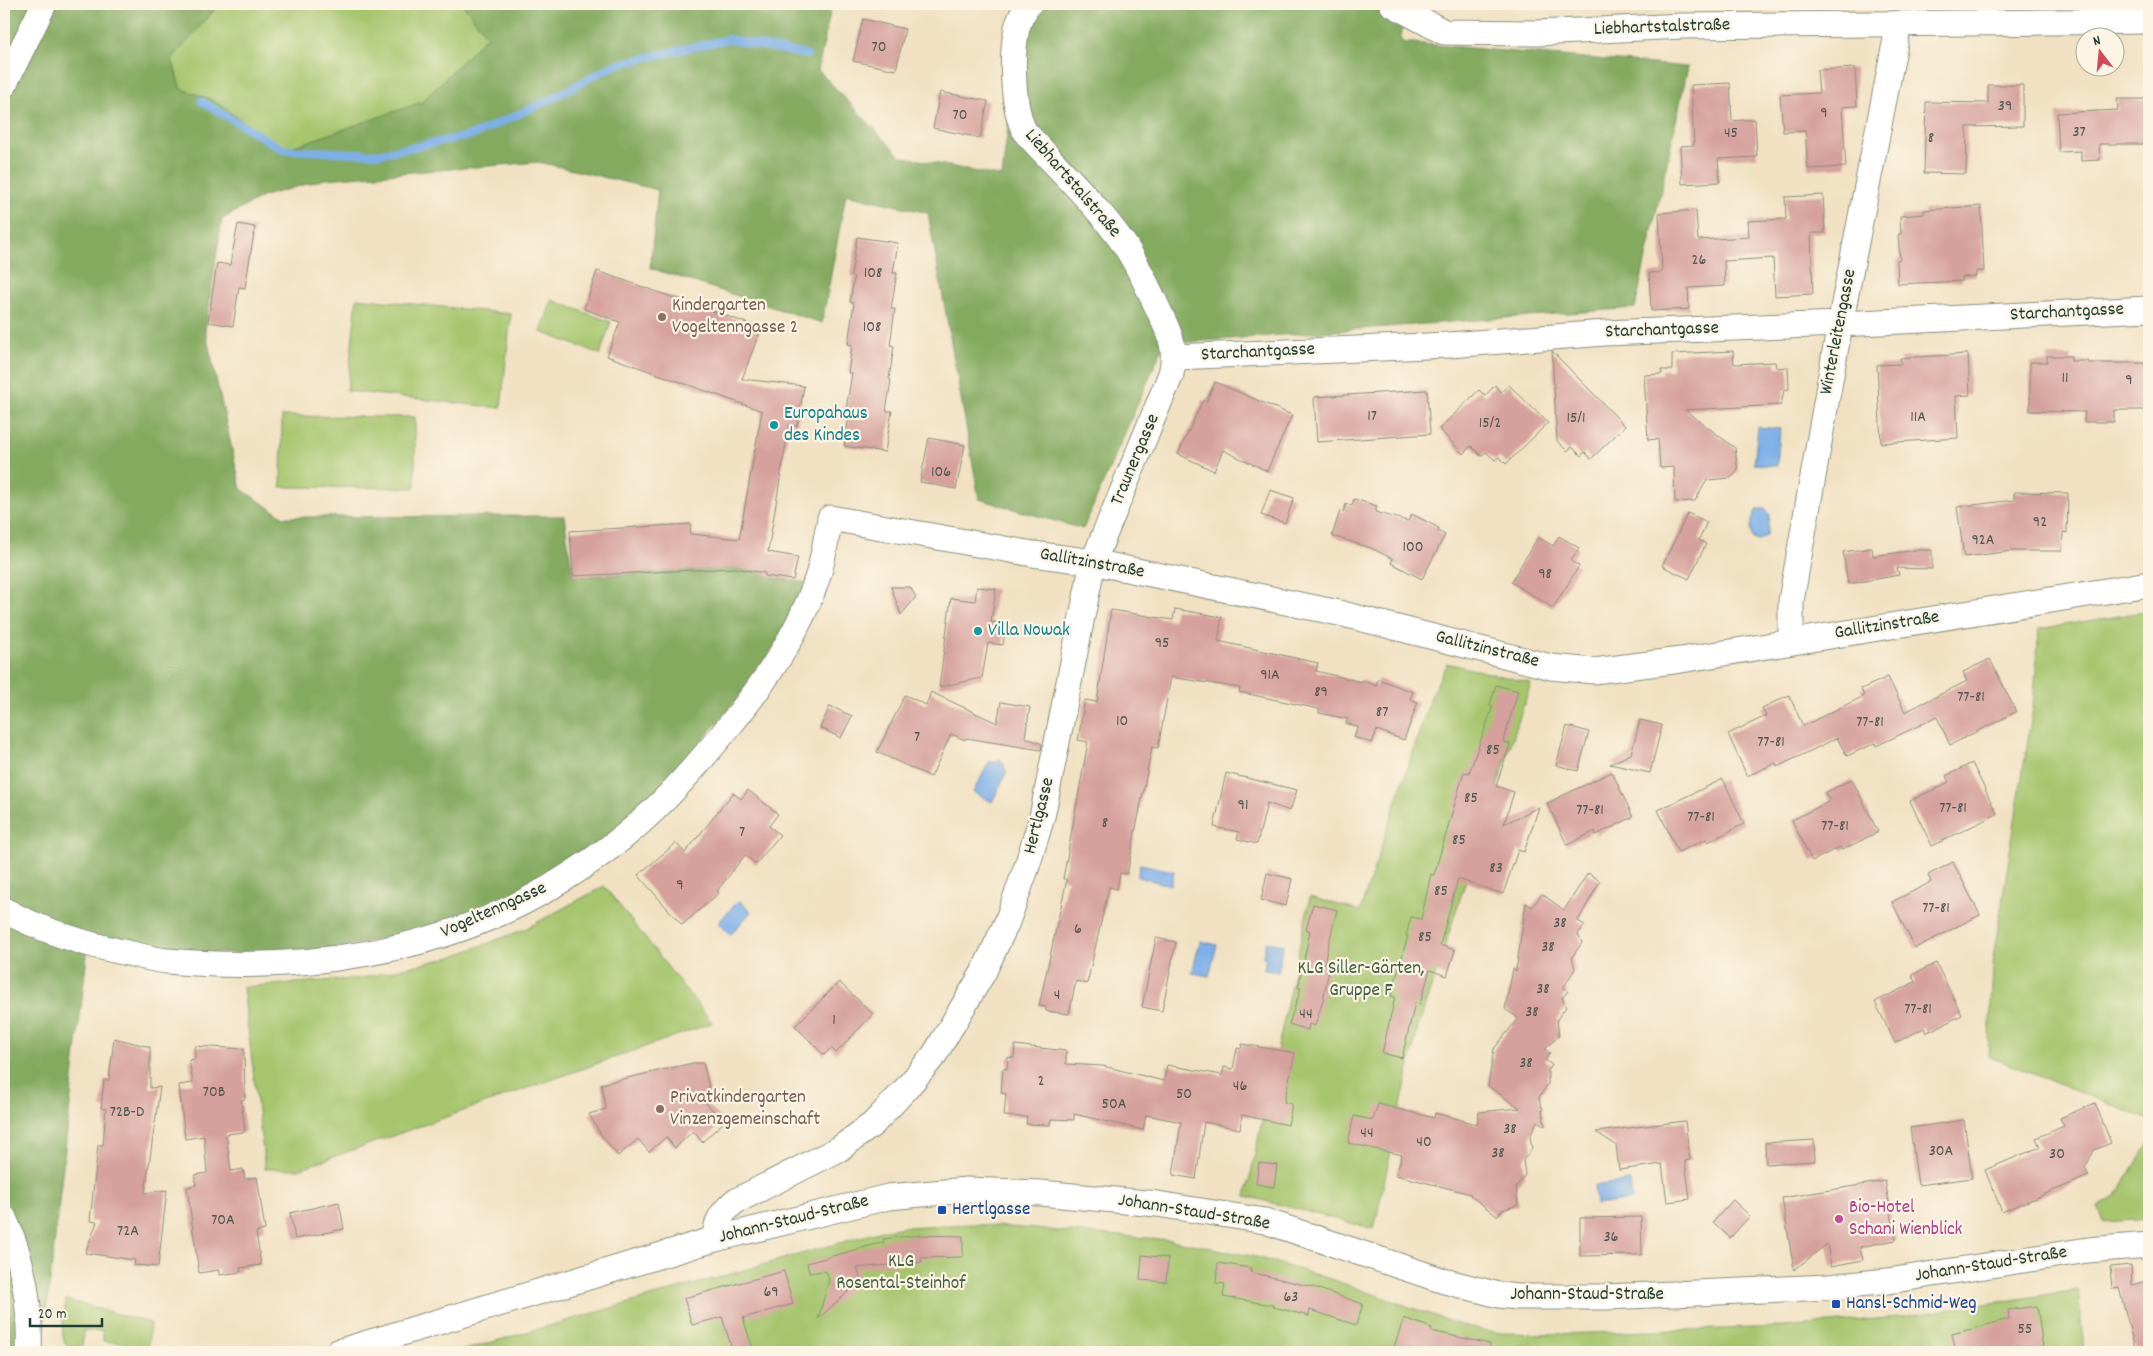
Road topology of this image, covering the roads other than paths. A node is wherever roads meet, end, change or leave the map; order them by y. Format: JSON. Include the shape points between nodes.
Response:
{"nodes":[{"id":1,"x":44,"y":4,"type":"edge"},
{"id":2,"x":1029,"y":4,"type":"edge"},
{"id":3,"x":1392,"y":4,"type":"edge"},
{"id":4,"x":2149,"y":21,"type":"edge"},
{"id":5,"x":1899,"y":24,"type":"junction"},
{"id":6,"x":4,"y":85,"type":"edge"},
{"id":7,"x":2149,"y":309,"type":"edge"},
{"id":8,"x":1840,"y":324,"type":"junction"},
{"id":9,"x":1176,"y":357,"type":"junction"},
{"id":10,"x":830,"y":518,"type":"joint"},
{"id":11,"x":1093,"y":562,"type":"junction"},
{"id":12,"x":2149,"y":584,"type":"edge"},
{"id":13,"x":1791,"y":641,"type":"junction"},
{"id":14,"x":4,"y":910,"type":"edge"},
{"id":15,"x":4,"y":1218,"type":"edge"},
{"id":16,"x":715,"y":1239,"type":"junction"},
{"id":17,"x":2149,"y":1245,"type":"edge"},
{"id":18,"x":29,"y":1352,"type":"edge"},
{"id":19,"x":338,"y":1352,"type":"edge"}],
"edges":[{"from":1,"to":6,"type":"street"},
{"from":2,"to":9,"type":"street","name":"Liebhartstalstraße","via":[[1017,27],[1015,45],[1015,94],[1019,121],[1025,132],[1124,244],[1170,334]]},
{"from":3,"to":5,"type":"street","name":"Liebhartstalstraße","via":[[1444,32],[1536,33],[1683,26]]},
{"from":4,"to":5,"type":"street","name":"Liebhartstalstraße"},
{"from":5,"to":8,"type":"street","name":"Winterleitengasse"},
{"from":7,"to":8,"type":"street","name":"Starchantgasse"},
{"from":8,"to":9,"type":"street","name":"Starchantgasse","via":[[1605,333]]},
{"from":8,"to":13,"type":"street","name":"Winterleitengasse","via":[[1791,601]]},
{"from":9,"to":11,"type":"street","name":"Traunergasse"},
{"from":10,"to":11,"type":"street","name":"Gallitzinstraße"},
{"from":10,"to":14,"type":"street","name":"Vogeltenngasse","via":[[821,564],[810,597],[789,640],[749,702],[698,764],[643,821],[590,862],[510,908],[444,934],[379,951],[312,960],[244,964],[166,961],[94,947]]},
{"from":11,"to":13,"type":"street","name":"Gallitzinstraße","via":[[1339,613],[1551,666],[1599,670]]},
{"from":11,"to":16,"type":"street","name":"Hertlgasse","via":[[1042,817],[1007,922],[983,973],[935,1054],[873,1124],[839,1149],[734,1202],[723,1212],[716,1226]]},
{"from":12,"to":13,"type":"street","name":"Gallitzinstraße"},
{"from":15,"to":18,"type":"street","via":[[25,1279]]},
{"from":16,"to":17,"type":"street","name":"Johann-Staud-Straße","via":[[888,1197],[967,1190],[1042,1194],[1157,1204],[1265,1221],[1444,1281],[1499,1295],[1553,1298],[1829,1287],[2088,1250]]},
{"from":16,"to":19,"type":"street","name":"Johann-Staud-Straße"}]}
